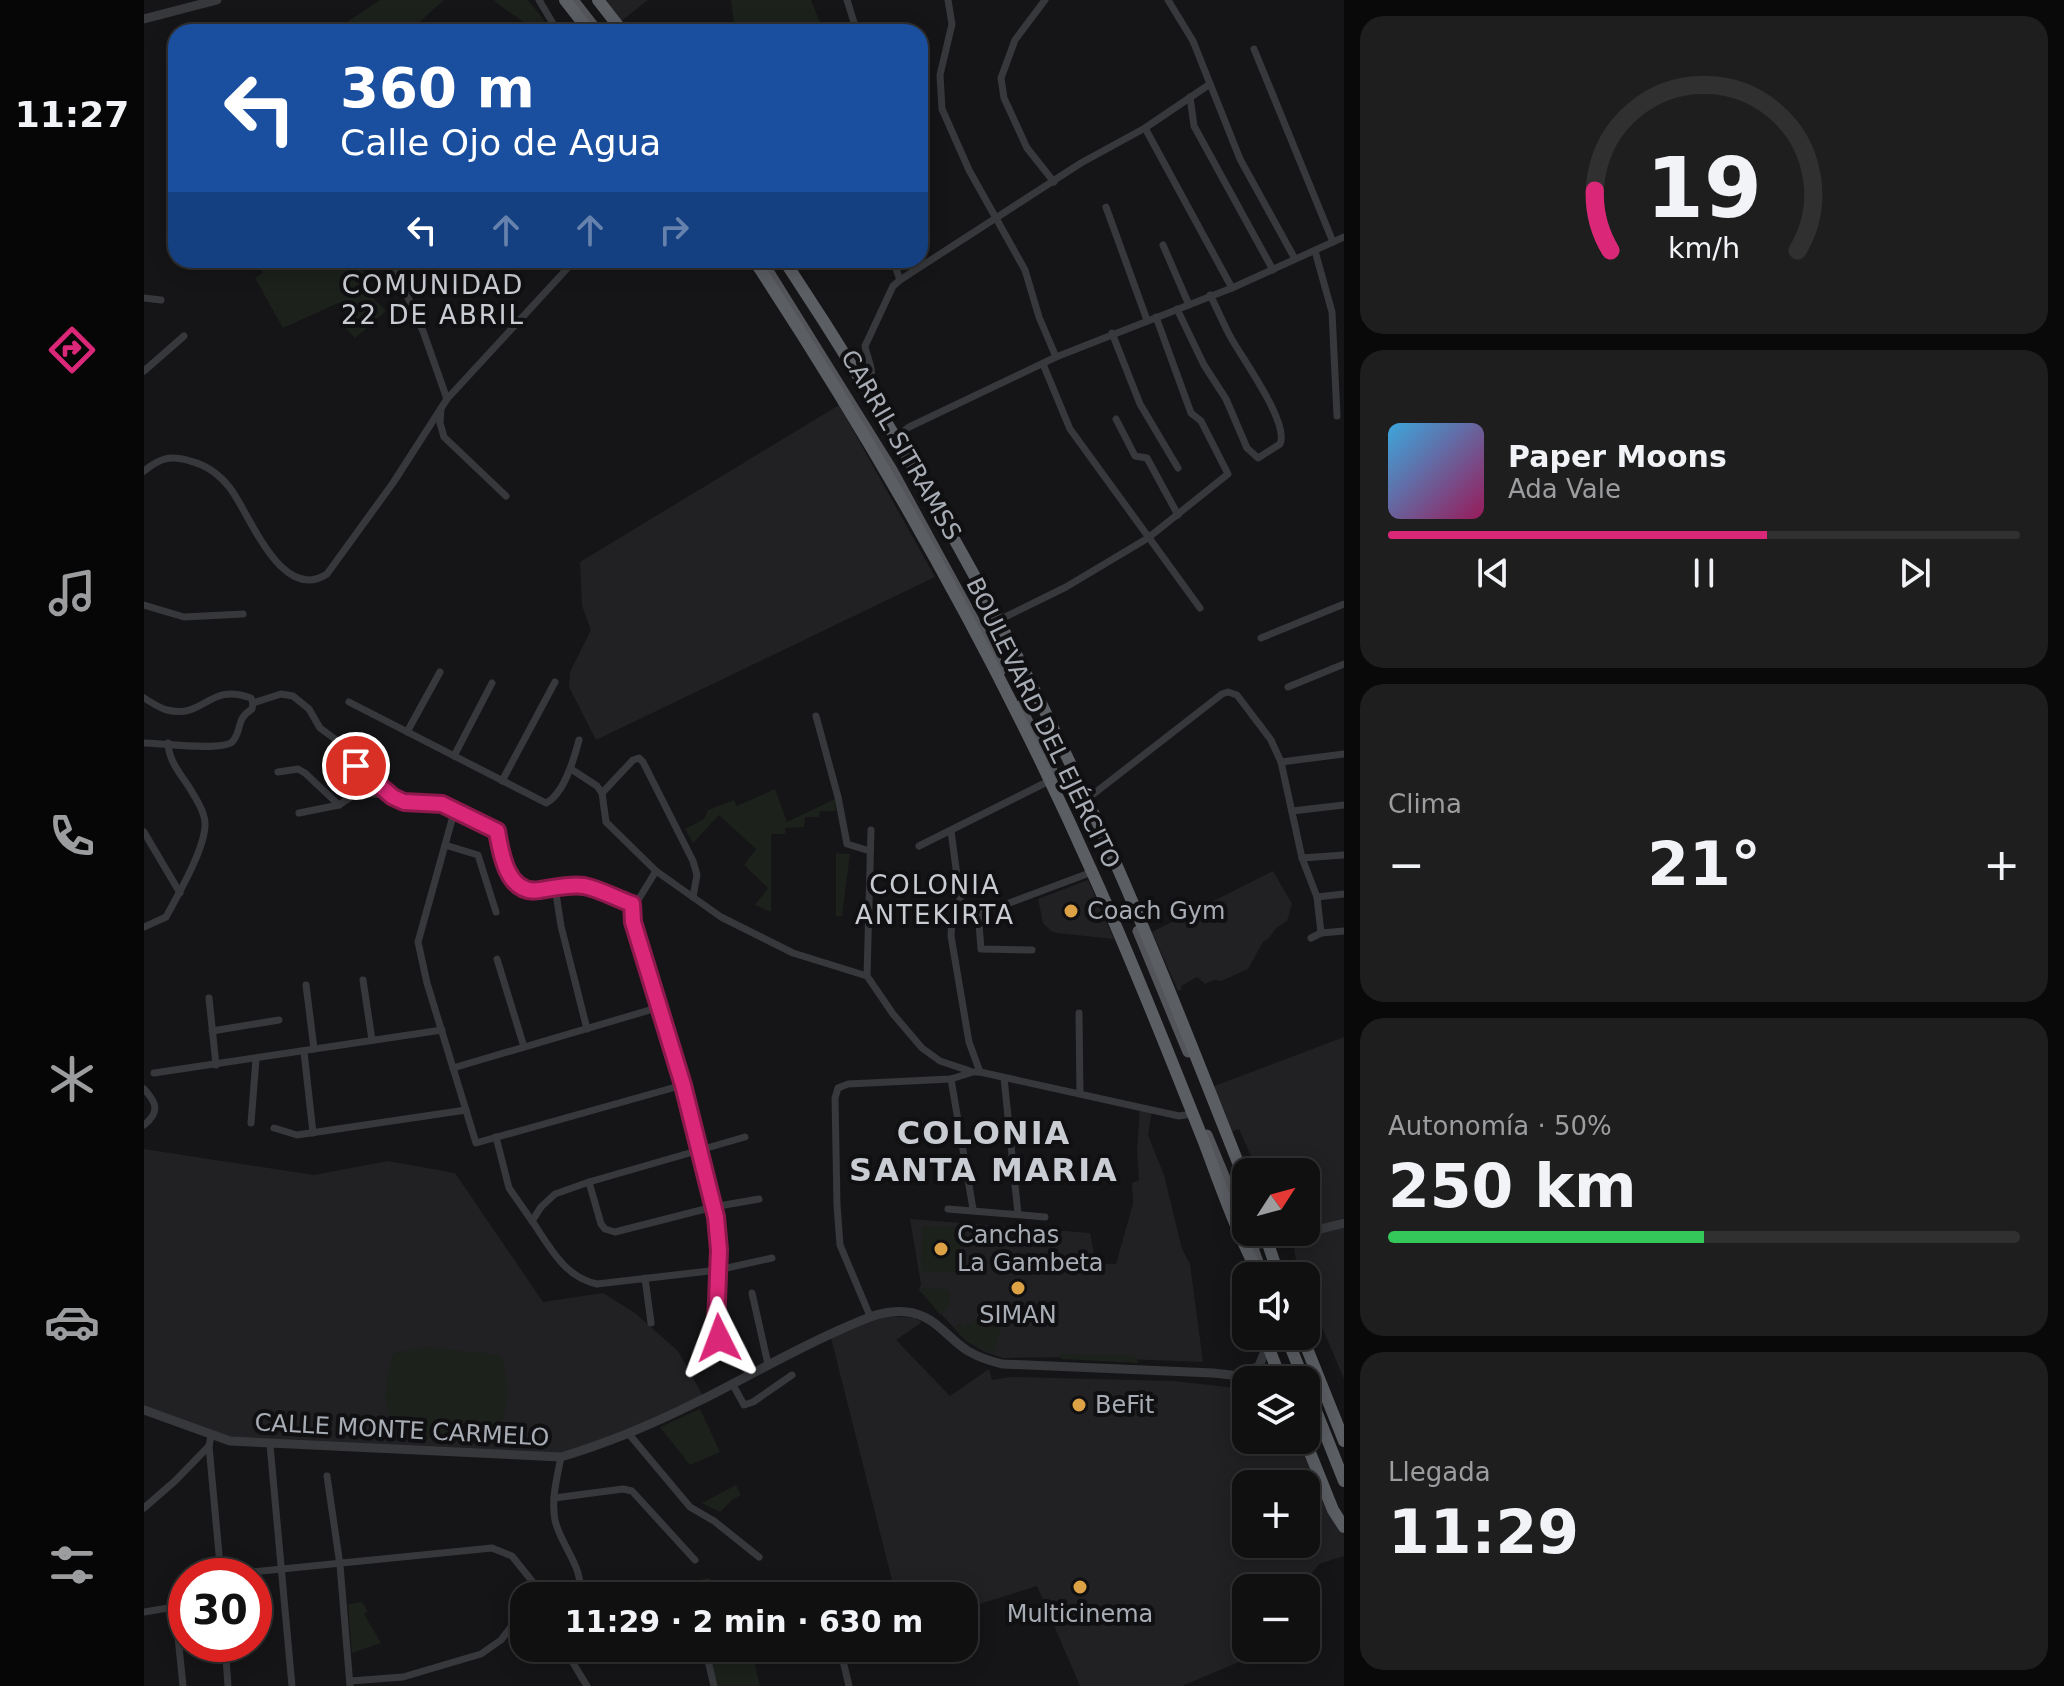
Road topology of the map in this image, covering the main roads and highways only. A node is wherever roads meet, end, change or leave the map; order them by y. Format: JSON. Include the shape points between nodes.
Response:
{"nodes":[{"id":1,"x":565,"y":0,"type":"edge"},
{"id":2,"x":573,"y":0,"type":"edge"},
{"id":3,"x":592,"y":0,"type":"edge"},
{"id":4,"x":598,"y":0,"type":"edge"},
{"id":5,"x":584,"y":24,"type":"edge"},
{"id":6,"x":592,"y":24,"type":"edge"},
{"id":7,"x":610,"y":24,"type":"edge"},
{"id":8,"x":617,"y":24,"type":"edge"},
{"id":9,"x":759,"y":268,"type":"edge"},
{"id":10,"x":766,"y":268,"type":"edge"},
{"id":11,"x":783,"y":268,"type":"edge"},
{"id":12,"x":789,"y":268,"type":"edge"},
{"id":13,"x":1236,"y":1158,"type":"edge"},
{"id":14,"x":1232,"y":1159,"type":"edge"},
{"id":15,"x":1232,"y":1197,"type":"edge"},
{"id":16,"x":1255,"y":1262,"type":"edge"},
{"id":17,"x":1308,"y":1350,"type":"edge"},
{"id":18,"x":1320,"y":1421,"type":"edge"},
{"id":19,"x":1344,"y":1441,"type":"edge"},
{"id":20,"x":1311,"y":1454,"type":"edge"},
{"id":21,"x":1344,"y":1481,"type":"edge"},
{"id":22,"x":1344,"y":1527,"type":"edge"}],
"edges":[{"from":1,"to":5,"type":"highway"},
{"from":2,"to":6,"type":"main road"},
{"from":3,"to":7,"type":"main road"},
{"from":4,"to":8,"type":"highway"},
{"from":9,"to":16,"type":"highway","name":"BOULEVARD DEL EJÉRCITO","via":[[910,511],[972,625],[1092,872]]},
{"from":10,"to":15,"type":"main road","name":"CARRIL SITRAMSS","via":[[892,470],[1038,741],[1128,941]]},
{"from":11,"to":14,"type":"main road","name":"CARRIL SITRAMSS","via":[[910,470],[1019,672],[1106,853]]},
{"from":12,"to":13,"type":"highway","name":"BOULEVARD DEL EJÉRCITO","via":[[941,516],[1087,799]]},
{"from":17,"to":19,"type":"highway"},
{"from":18,"to":21,"type":"highway"},
{"from":20,"to":22,"type":"highway"}]}
